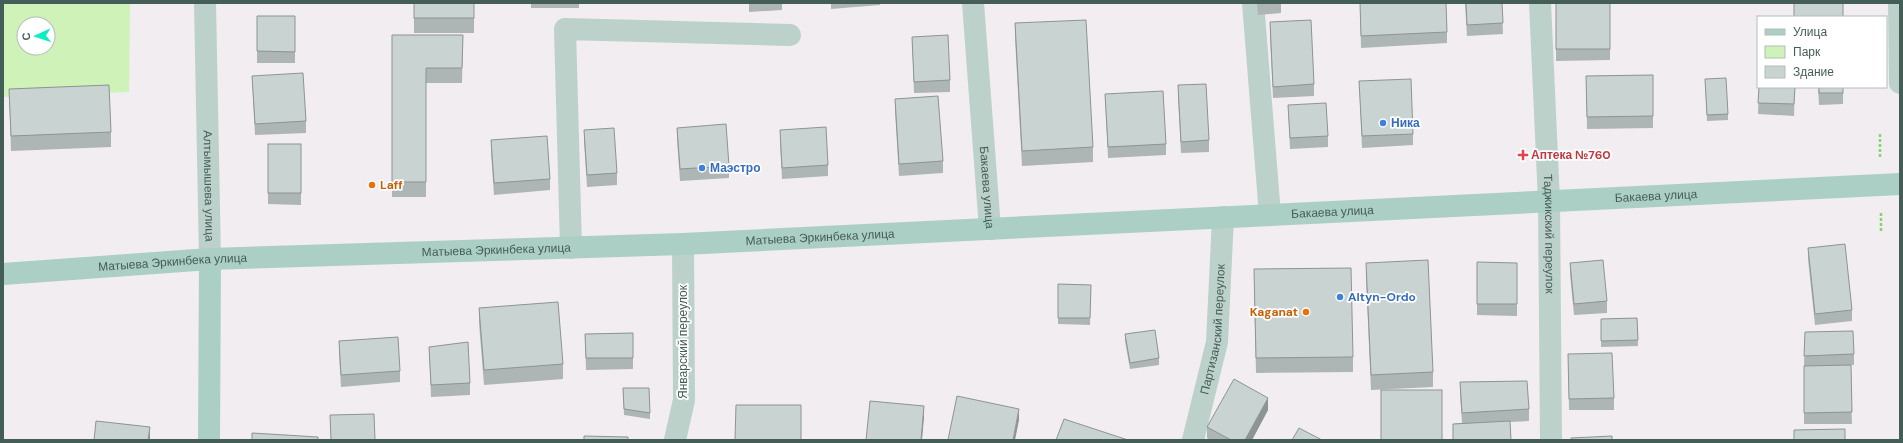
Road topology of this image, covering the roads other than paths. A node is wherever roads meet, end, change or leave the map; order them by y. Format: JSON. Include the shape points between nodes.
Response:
{"nodes":[{"id":1,"x":205,"y":3,"type":"edge"},
{"id":2,"x":973,"y":3,"type":"edge"},
{"id":3,"x":1253,"y":3,"type":"edge"},
{"id":4,"x":1540,"y":3,"type":"edge"},
{"id":5,"x":1899,"y":3,"type":"edge"},
{"id":6,"x":790,"y":34,"type":"dead end"},
{"id":7,"x":1900,"y":83,"type":"edge"},
{"id":8,"x":1900,"y":184,"type":"edge"},
{"id":9,"x":1549,"y":201,"type":"junction"},
{"id":10,"x":1270,"y":215,"type":"junction"},
{"id":11,"x":1223,"y":217,"type":"junction"},
{"id":12,"x":990,"y":229,"type":"junction"},
{"id":13,"x":683,"y":244,"type":"junction"},
{"id":14,"x":571,"y":248,"type":"junction"},
{"id":15,"x":210,"y":259,"type":"junction"},
{"id":16,"x":3,"y":274,"type":"edge"},
{"id":17,"x":209,"y":440,"type":"edge"},
{"id":18,"x":676,"y":440,"type":"edge"},
{"id":19,"x":1193,"y":440,"type":"edge"},
{"id":20,"x":1551,"y":440,"type":"edge"}],
"edges":[{"from":1,"to":15,"type":"street","name":"Алтымышева улица"},
{"from":2,"to":12,"type":"street","name":"Бакаева улица"},
{"from":3,"to":10,"type":"street"},
{"from":4,"to":9,"type":"street","name":"Таджикский переулок"},
{"from":5,"to":7,"type":"street"},
{"from":6,"to":14,"type":"street","via":[[565,29]]},
{"from":8,"to":9,"type":"main road","name":"Бакаева улица"},
{"from":9,"to":10,"type":"main road","name":"Бакаева улица"},
{"from":9,"to":20,"type":"street","name":"Таджикский переулок"},
{"from":10,"to":11,"type":"main road","name":"Бакаева улица"},
{"from":11,"to":12,"type":"main road","name":"Бакаева улица"},
{"from":11,"to":19,"type":"street","name":"Партизанский переулок","via":[[1217,342]]},
{"from":12,"to":13,"type":"main road","name":"Матыева Эркинбека улица"},
{"from":13,"to":14,"type":"main road","name":"Матыева Эркинбека улица"},
{"from":13,"to":18,"type":"street","name":"Январский переулок","via":[[684,400]]},
{"from":14,"to":15,"type":"main road","name":"Матыева Эркинбека улица"},
{"from":15,"to":16,"type":"main road","name":"Матыева Эркинбека улица"},
{"from":15,"to":17,"type":"main road","name":"Алтымышева улица"}]}
